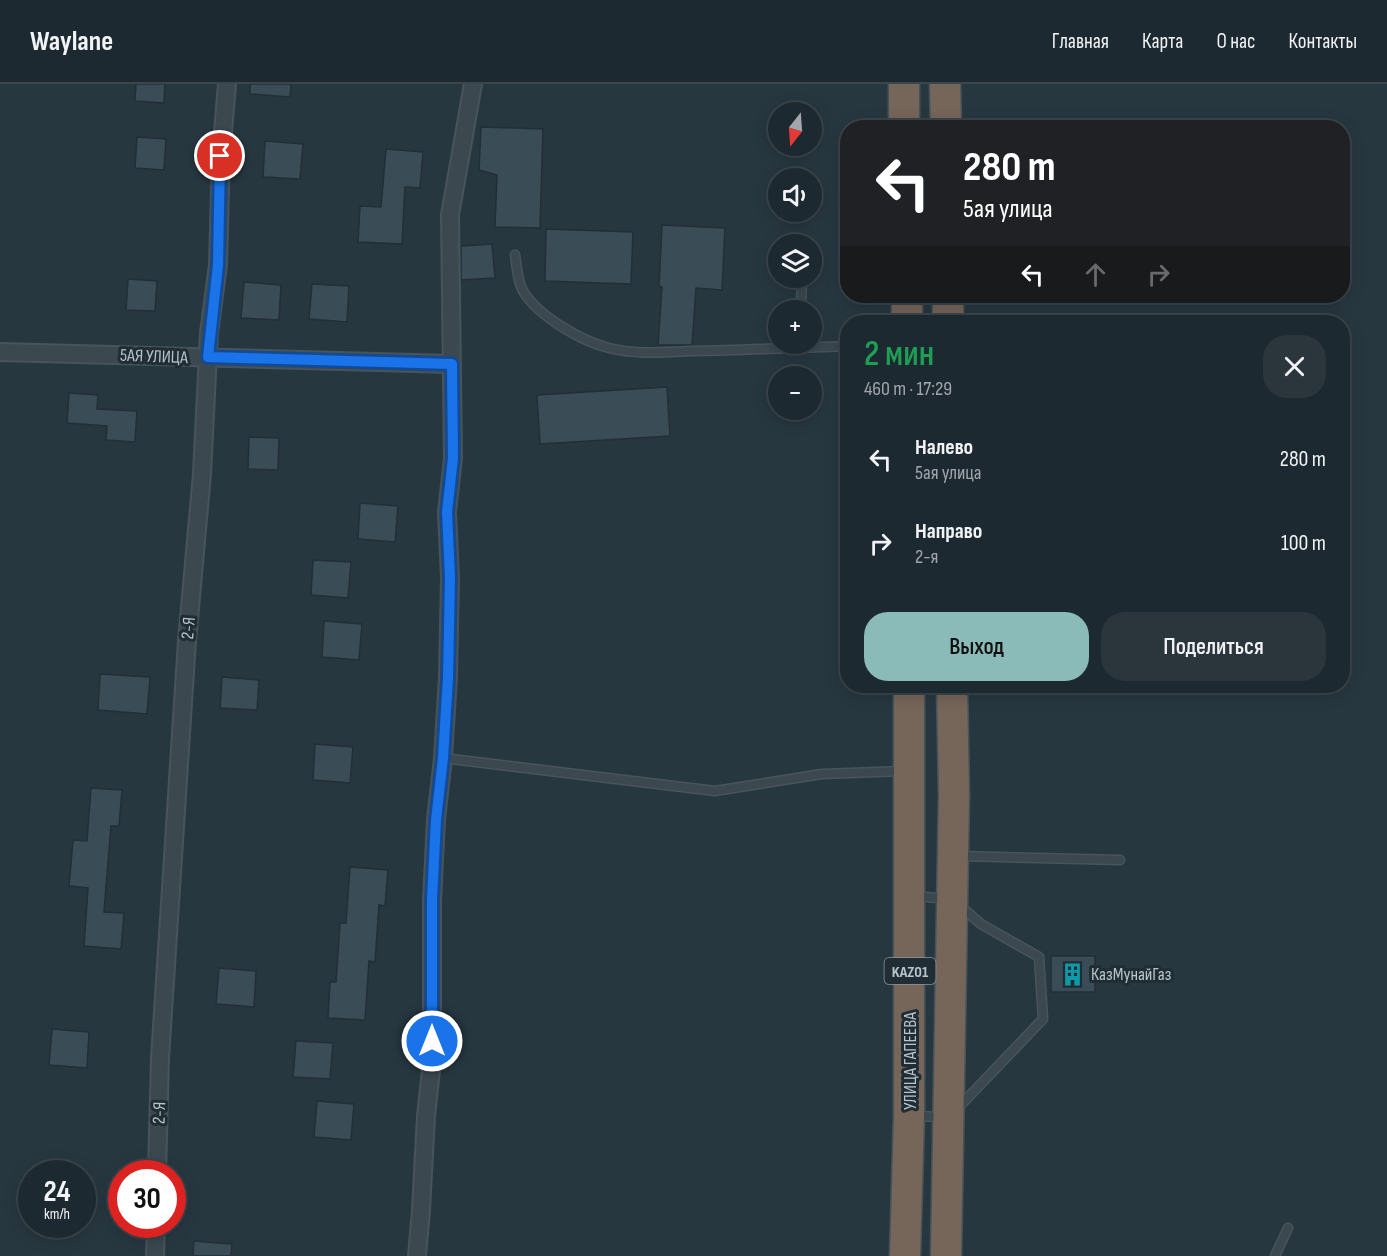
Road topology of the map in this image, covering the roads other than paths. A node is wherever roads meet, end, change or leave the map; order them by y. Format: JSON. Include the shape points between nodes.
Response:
{"nodes":[{"id":1,"x":227,"y":84,"type":"edge"},
{"id":2,"x":473,"y":84,"type":"edge"},
{"id":3,"x":904,"y":84,"type":"edge"},
{"id":4,"x":945,"y":84,"type":"edge"},
{"id":5,"x":904,"y":120,"type":"edge"},
{"id":6,"x":946,"y":120,"type":"edge"},
{"id":7,"x":514,"y":255,"type":"dead end"},
{"id":8,"x":822,"y":346,"type":"edge"},
{"id":9,"x":840,"y":346,"type":"edge"},
{"id":10,"x":768,"y":348,"type":"edge"},
{"id":11,"x":0,"y":352,"type":"edge"},
{"id":12,"x":208,"y":357,"type":"junction"},
{"id":13,"x":452,"y":364,"type":"junction"},
{"id":14,"x":909,"y":693,"type":"edge"},
{"id":15,"x":952,"y":693,"type":"edge"},
{"id":16,"x":443,"y":758,"type":"junction"},
{"id":17,"x":910,"y":771,"type":"junction"},
{"id":18,"x":952,"y":856,"type":"junction"},
{"id":19,"x":1120,"y":860,"type":"dead end"},
{"id":20,"x":910,"y":896,"type":"junction"},
{"id":21,"x":952,"y":899,"type":"junction"},
{"id":22,"x":909,"y":1116,"type":"junction"},
{"id":23,"x":950,"y":1117,"type":"junction"},
{"id":24,"x":158,"y":1160,"type":"edge"},
{"id":25,"x":1288,"y":1228,"type":"dead end"},
{"id":26,"x":156,"y":1238,"type":"edge"},
{"id":27,"x":155,"y":1256,"type":"edge"},
{"id":28,"x":417,"y":1256,"type":"edge"},
{"id":29,"x":905,"y":1256,"type":"edge"},
{"id":30,"x":946,"y":1256,"type":"edge"},
{"id":31,"x":1275,"y":1256,"type":"edge"}],
"edges":[{"from":1,"to":12,"type":"street","name":"2-Я","via":[[220,156],[218,265]]},
{"from":2,"to":13,"type":"street","via":[[450,215]]},
{"from":3,"to":5,"type":"highway"},
{"from":4,"to":6,"type":"highway"},
{"from":7,"to":10,"type":"lane","via":[[522,290],[536,308],[578,336],[608,348],[644,354]]},
{"from":8,"to":9,"type":"lane"},
{"from":11,"to":12,"type":"street","name":"5АЯ УЛИЦА"},
{"from":12,"to":13,"type":"street","name":"5АЯ УЛИЦА"},
{"from":12,"to":24,"type":"street","name":"2-Я","via":[[160,1058]]},
{"from":13,"to":16,"type":"street","via":[[453,458],[447,512],[448,678]]},
{"from":14,"to":17,"type":"highway","name":"УЛИЦА ГАПЕЕВА","number":"KАZ01"},
{"from":15,"to":18,"type":"highway","number":"KАZ01"},
{"from":16,"to":17,"type":"lane","via":[[715,791],[822,774]]},
{"from":16,"to":28,"type":"street","via":[[432,900],[432,1061]]},
{"from":17,"to":20,"type":"highway","name":"УЛИЦА ГАПЕЕВА","number":"KАZ01"},
{"from":18,"to":19,"type":"lane"},
{"from":18,"to":21,"type":"highway","number":"KАZ01"},
{"from":20,"to":21,"type":"lane"},
{"from":20,"to":22,"type":"highway","name":"УЛИЦА ГАПЕЕВА","number":"KАZ01"},
{"from":21,"to":23,"type":"highway","number":"KАZ01"},
{"from":21,"to":23,"type":"lane","via":[[981,924],[1039,957],[1043,1019]]},
{"from":22,"to":23,"type":"lane"},
{"from":22,"to":29,"type":"highway","name":"УЛИЦА ГАПЕЕВА","number":"KАZ01"},
{"from":23,"to":30,"type":"highway","number":"KАZ01"},
{"from":25,"to":31,"type":"lane"},
{"from":26,"to":27,"type":"street"}]}
